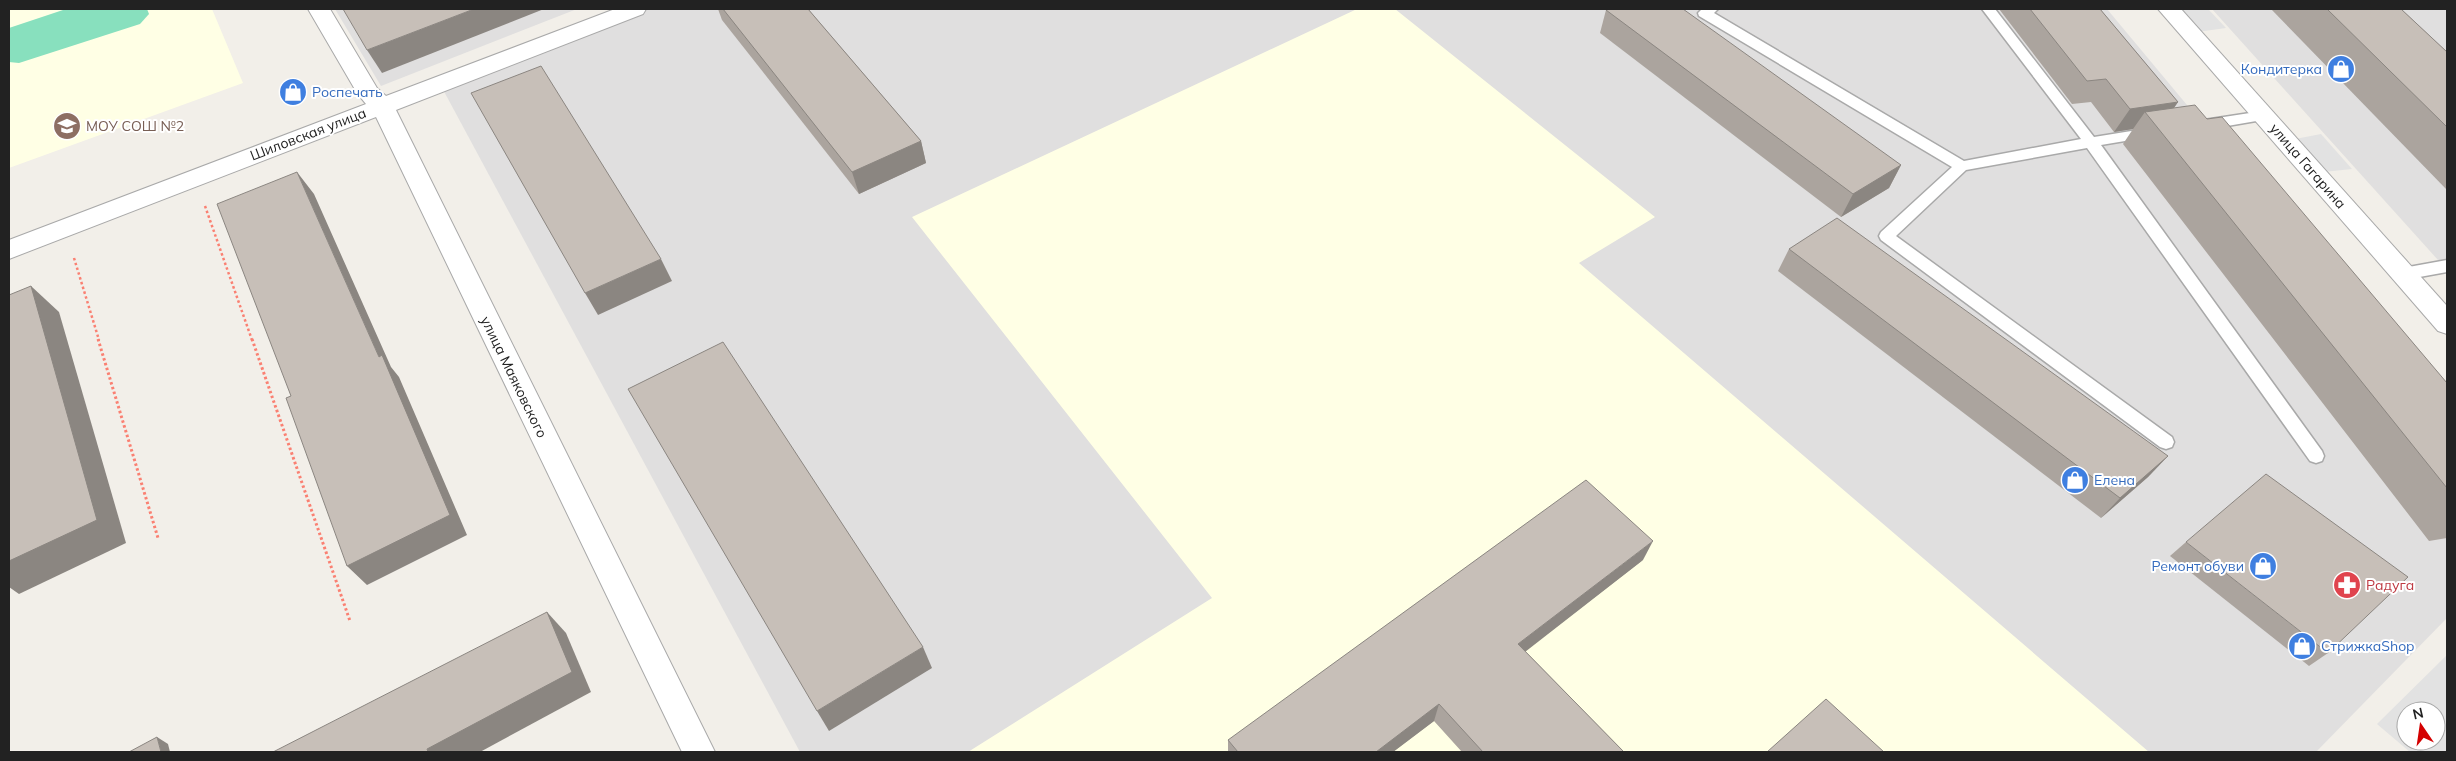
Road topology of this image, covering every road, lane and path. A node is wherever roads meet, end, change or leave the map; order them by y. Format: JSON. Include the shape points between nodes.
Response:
{"nodes":[{"id":1,"x":319,"y":9,"type":"edge"},
{"id":2,"x":635,"y":9,"type":"edge"},
{"id":3,"x":1712,"y":9,"type":"edge"},
{"id":4,"x":1988,"y":9,"type":"edge"},
{"id":5,"x":2169,"y":9,"type":"edge"},
{"id":6,"x":382,"y":105,"type":"junction"},
{"id":7,"x":2263,"y":116,"type":"junction"},
{"id":8,"x":2194,"y":127,"type":"edge"},
{"id":9,"x":2166,"y":131,"type":"edge"},
{"id":10,"x":2091,"y":142,"type":"junction"},
{"id":11,"x":1962,"y":166,"type":"junction"},
{"id":12,"x":204,"y":201,"type":"dead end"},
{"id":13,"x":9,"y":250,"type":"edge"},
{"id":14,"x":72,"y":253,"type":"dead end"},
{"id":15,"x":2447,"y":266,"type":"edge"},
{"id":16,"x":2403,"y":274,"type":"junction"},
{"id":17,"x":2447,"y":324,"type":"edge"},
{"id":18,"x":2166,"y":442,"type":"dead end"},
{"id":19,"x":2316,"y":456,"type":"dead end"},
{"id":20,"x":158,"y":538,"type":"dead end"},
{"id":21,"x":350,"y":621,"type":"dead end"},
{"id":22,"x":699,"y":752,"type":"edge"}],
"edges":[{"from":1,"to":6,"type":"street","name":"улица Маяковского","via":[[369,92]]},
{"from":2,"to":6,"type":"street","name":"Шиловская улица"},
{"from":3,"to":11,"type":"lane","via":[[1704,13]]},
{"from":4,"to":10,"type":"lane"},
{"from":5,"to":7,"type":"street","name":"улица Гагарина"},
{"from":6,"to":13,"type":"street","name":"Шиловская улица"},
{"from":6,"to":22,"type":"street","name":"улица Маяковского"},
{"from":7,"to":8,"type":"lane"},
{"from":7,"to":16,"type":"street","name":"улица Гагарина"},
{"from":9,"to":10,"type":"lane"},
{"from":10,"to":11,"type":"lane"},
{"from":10,"to":19,"type":"lane"},
{"from":11,"to":18,"type":"lane","via":[[1886,236]]},
{"from":12,"to":21,"type":"path"},
{"from":14,"to":20,"type":"path"},
{"from":15,"to":16,"type":"lane"},
{"from":16,"to":17,"type":"street","name":"улица Гагарина"}]}
